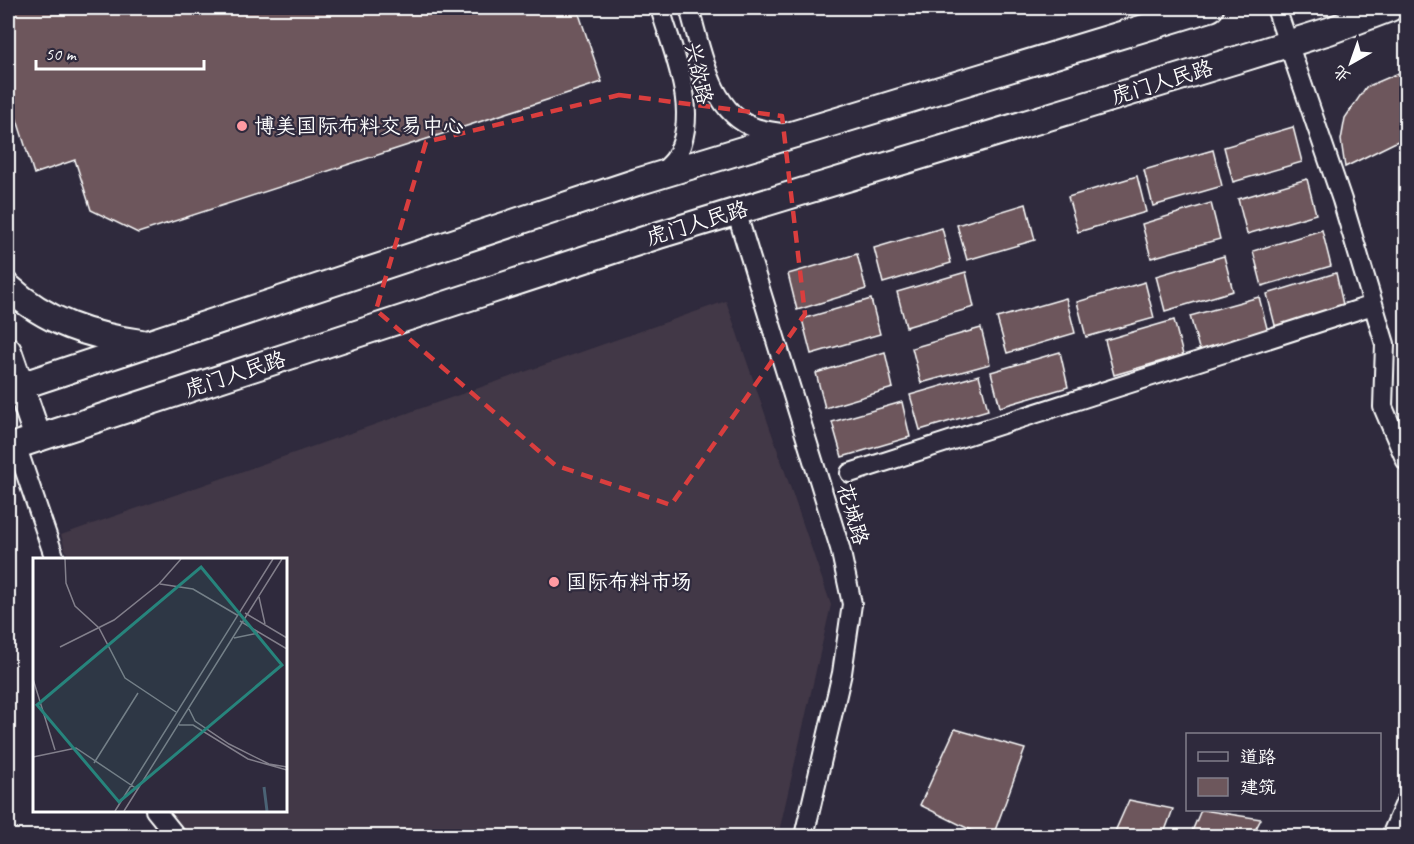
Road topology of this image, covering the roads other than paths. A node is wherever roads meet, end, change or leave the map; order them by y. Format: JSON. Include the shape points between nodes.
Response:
{"nodes":[{"id":1,"x":660,"y":8,"type":"edge"},
{"id":2,"x":689,"y":8,"type":"edge"},
{"id":3,"x":1210,"y":8,"type":"edge"},
{"id":4,"x":1276,"y":8,"type":"edge"},
{"id":5,"x":1390,"y":8,"type":"edge"},
{"id":6,"x":1289,"y":44,"type":"junction"},
{"id":7,"x":792,"y":134,"type":"junction"},
{"id":8,"x":659,"y":175,"type":"junction"},
{"id":9,"x":736,"y":212,"type":"junction"},
{"id":10,"x":8,"y":287,"type":"edge"},
{"id":11,"x":1373,"y":305,"type":"junction"},
{"id":12,"x":147,"y":344,"type":"junction"},
{"id":13,"x":8,"y":351,"type":"edge"},
{"id":14,"x":14,"y":388,"type":"edge"},
{"id":15,"x":21,"y":444,"type":"edge"},
{"id":16,"x":1407,"y":461,"type":"edge"},
{"id":17,"x":850,"y":473,"type":"dead end"},
{"id":18,"x":55,"y":558,"type":"edge"},
{"id":19,"x":1407,"y":801,"type":"edge"},
{"id":20,"x":156,"y":811,"type":"edge"},
{"id":21,"x":176,"y":837,"type":"edge"},
{"id":22,"x":804,"y":837,"type":"edge"},
{"id":23,"x":1391,"y":837,"type":"edge"}],
"edges":[{"from":1,"to":8,"type":"street","name":"兴欲路","via":[[683,86],[686,128],[676,158]]},
{"from":2,"to":7,"type":"street","name":"兴欲路","via":[[711,78],[726,109],[754,128]]},
{"from":3,"to":7,"type":"main road"},
{"from":4,"to":6,"type":"street"},
{"from":5,"to":6,"type":"main road","name":"虎门人民路"},
{"from":6,"to":9,"type":"main road","name":"虎门人民路"},
{"from":6,"to":11,"type":"street"},
{"from":7,"to":8,"type":"main road"},
{"from":8,"to":12,"type":"main road"},
{"from":9,"to":15,"type":"main road","name":"虎门人民路"},
{"from":9,"to":22,"type":"street","name":"花城路","via":[[840,548],[852,604],[842,673]]},
{"from":10,"to":12,"type":"main road","via":[[23,301],[62,324],[101,338]]},
{"from":11,"to":16,"type":"street","via":[[1385,344],[1383,407]]},
{"from":11,"to":17,"type":"street"},
{"from":12,"to":14,"type":"main road"},
{"from":13,"to":14,"type":"main road"},
{"from":14,"to":15,"type":"main road"},
{"from":15,"to":18,"type":"street"},
{"from":19,"to":23,"type":"street"},
{"from":20,"to":21,"type":"street"}]}
